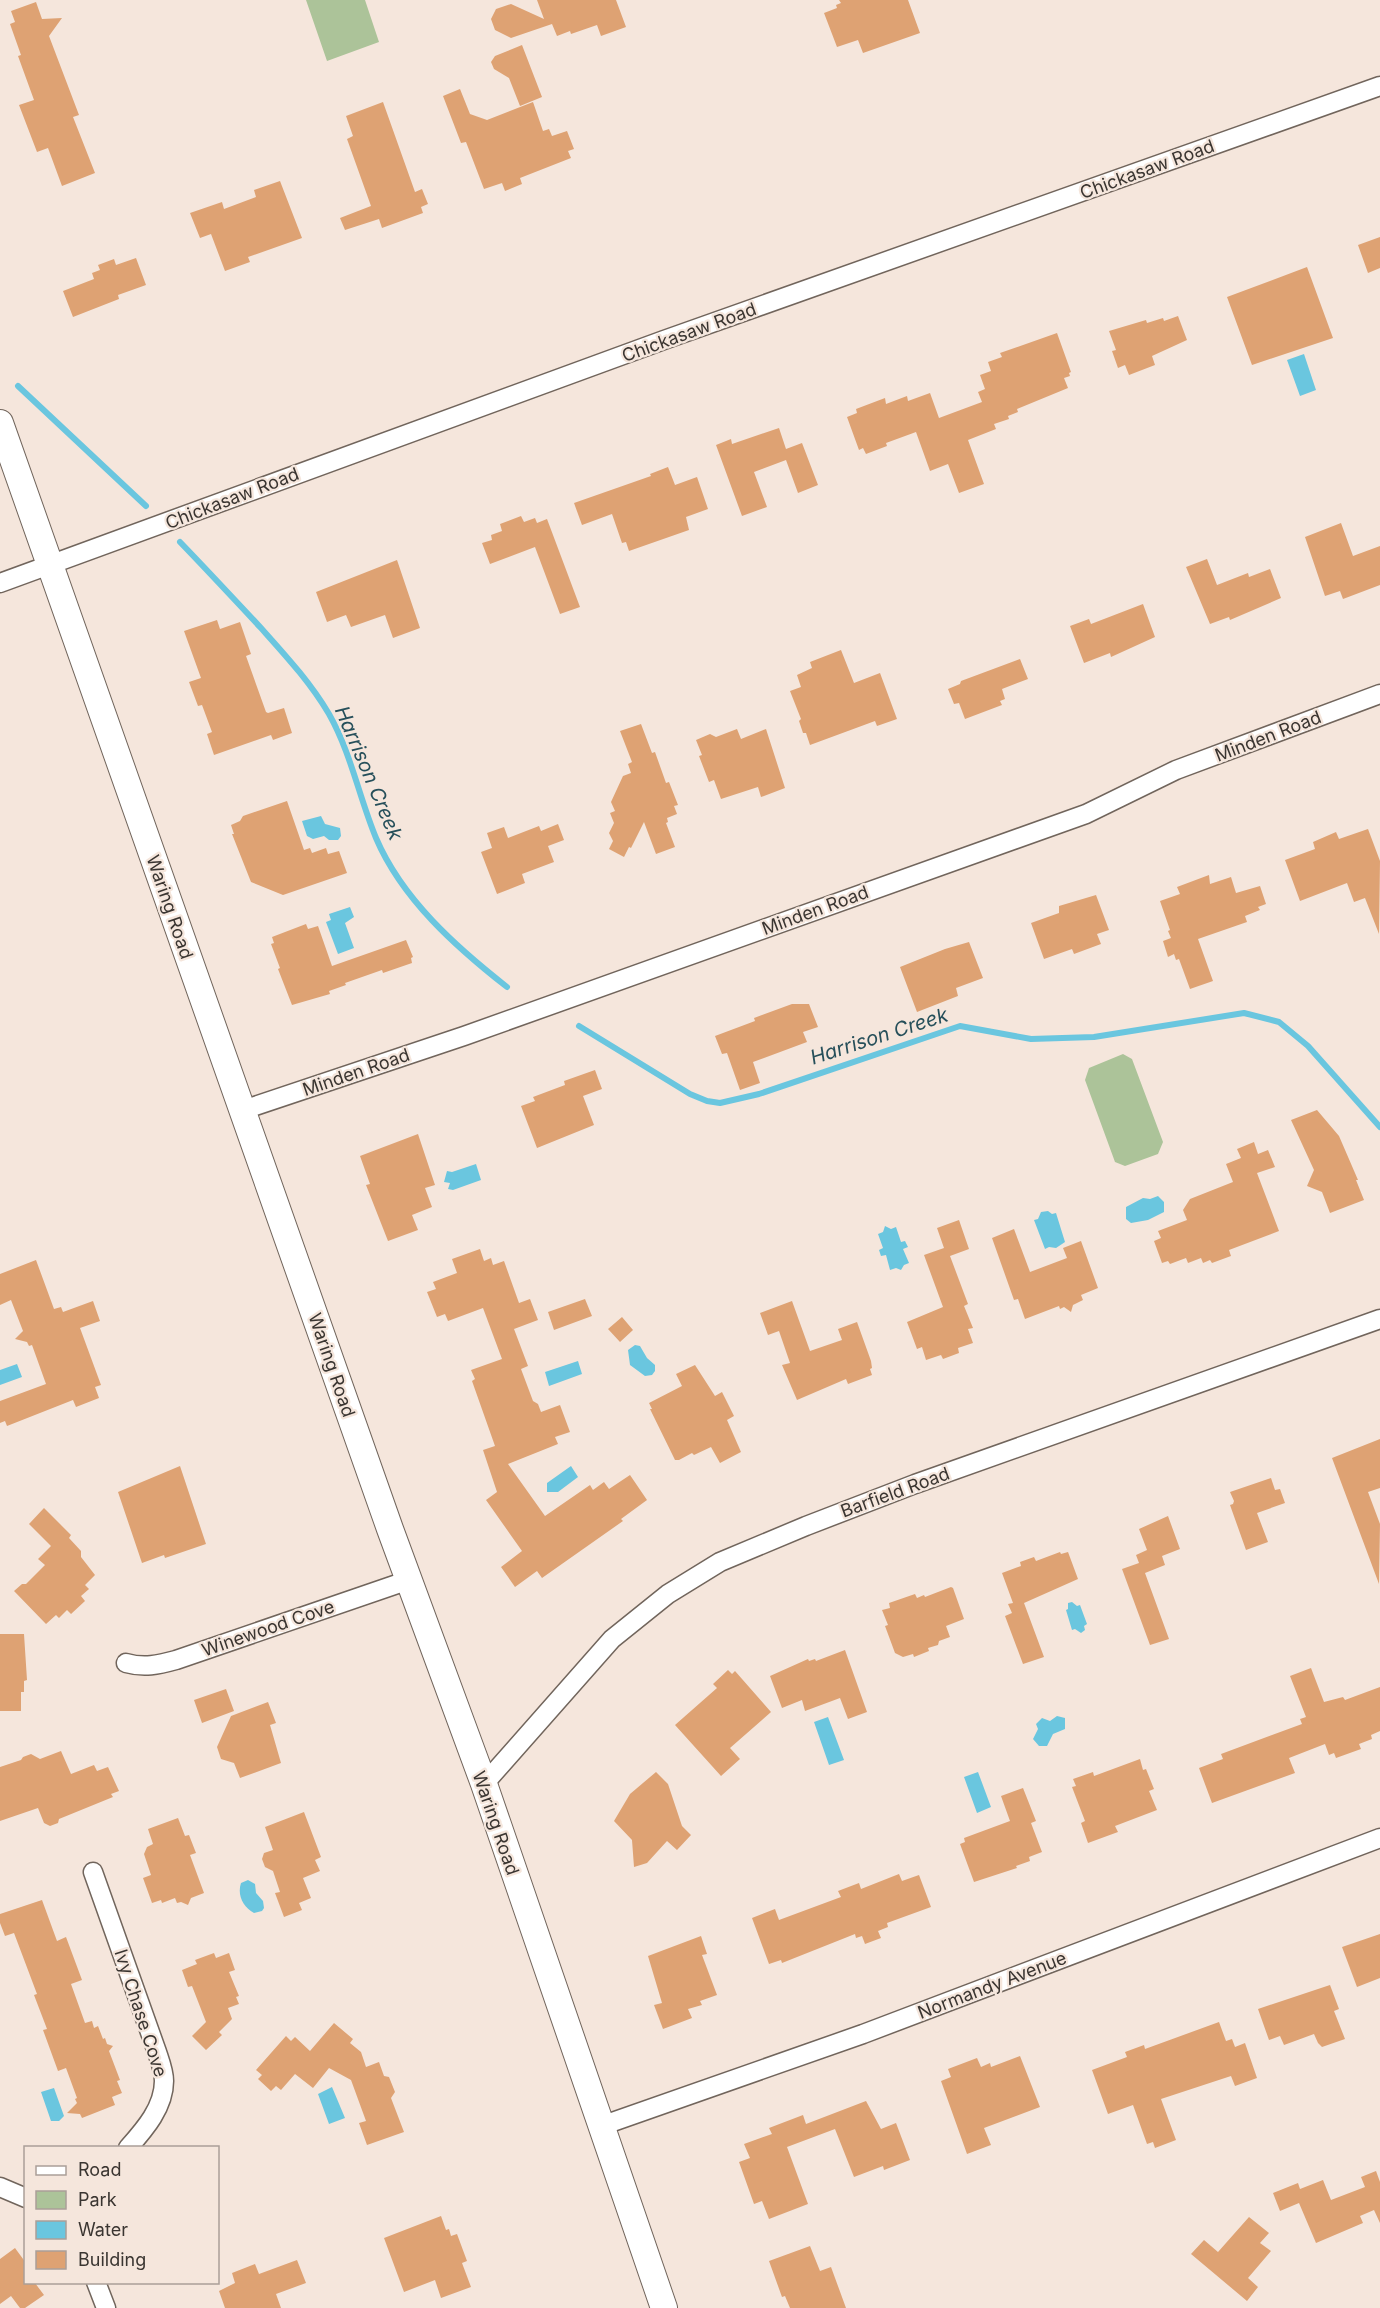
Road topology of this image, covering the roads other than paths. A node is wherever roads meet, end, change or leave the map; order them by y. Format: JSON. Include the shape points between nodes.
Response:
{"nodes":[{"id":1,"x":1380,"y":86,"type":"edge"},
{"id":2,"x":0,"y":423,"type":"edge"},
{"id":3,"x":50,"y":565,"type":"junction"},
{"id":4,"x":0,"y":583,"type":"edge"},
{"id":5,"x":1380,"y":694,"type":"edge"},
{"id":6,"x":243,"y":1110,"type":"junction"},
{"id":7,"x":1380,"y":1319,"type":"edge"},
{"id":8,"x":409,"y":1580,"type":"junction"},
{"id":9,"x":126,"y":1663,"type":"dead end"},
{"id":10,"x":484,"y":1784,"type":"junction"},
{"id":11,"x":1380,"y":1838,"type":"edge"},
{"id":12,"x":93,"y":1872,"type":"dead end"},
{"id":13,"x":602,"y":2126,"type":"junction"},
{"id":14,"x":130,"y":2146,"type":"edge"},
{"id":15,"x":3,"y":2188,"type":"edge"},
{"id":16,"x":24,"y":2197,"type":"edge"},
{"id":17,"x":96,"y":2284,"type":"edge"},
{"id":18,"x":106,"y":2308,"type":"edge"},
{"id":19,"x":664,"y":2308,"type":"edge"}],
"edges":[{"from":1,"to":3,"type":"street","name":"Chickasaw Road","via":[[654,344]]},
{"from":2,"to":3,"type":"main road","name":"Waring Road"},
{"from":3,"to":4,"type":"street","name":"Chickasaw Road"},
{"from":3,"to":6,"type":"main road","name":"Waring Road"},
{"from":5,"to":6,"type":"street","name":"Minden Road","via":[[1176,770],[1086,813],[464,1036]]},
{"from":6,"to":8,"type":"main road","name":"Waring Road"},
{"from":7,"to":10,"type":"street","name":"Barfield Road","via":[[915,1484],[720,1562],[668,1594],[612,1639]]},
{"from":8,"to":9,"type":"street","name":"Winewood Cove","via":[[176,1660],[138,1667]]},
{"from":8,"to":10,"type":"main road","name":"Waring Road"},
{"from":10,"to":13,"type":"main road","name":"Waring Road"},
{"from":11,"to":13,"type":"street","name":"Normandy Avenue","via":[[863,2034]]},
{"from":12,"to":14,"type":"street","name":"Ivy Chase Cove","via":[[164,2078],[159,2104]]},
{"from":13,"to":19,"type":"main road","name":"Waring Road"},
{"from":15,"to":16,"type":"street"},
{"from":17,"to":18,"type":"street"}]}
